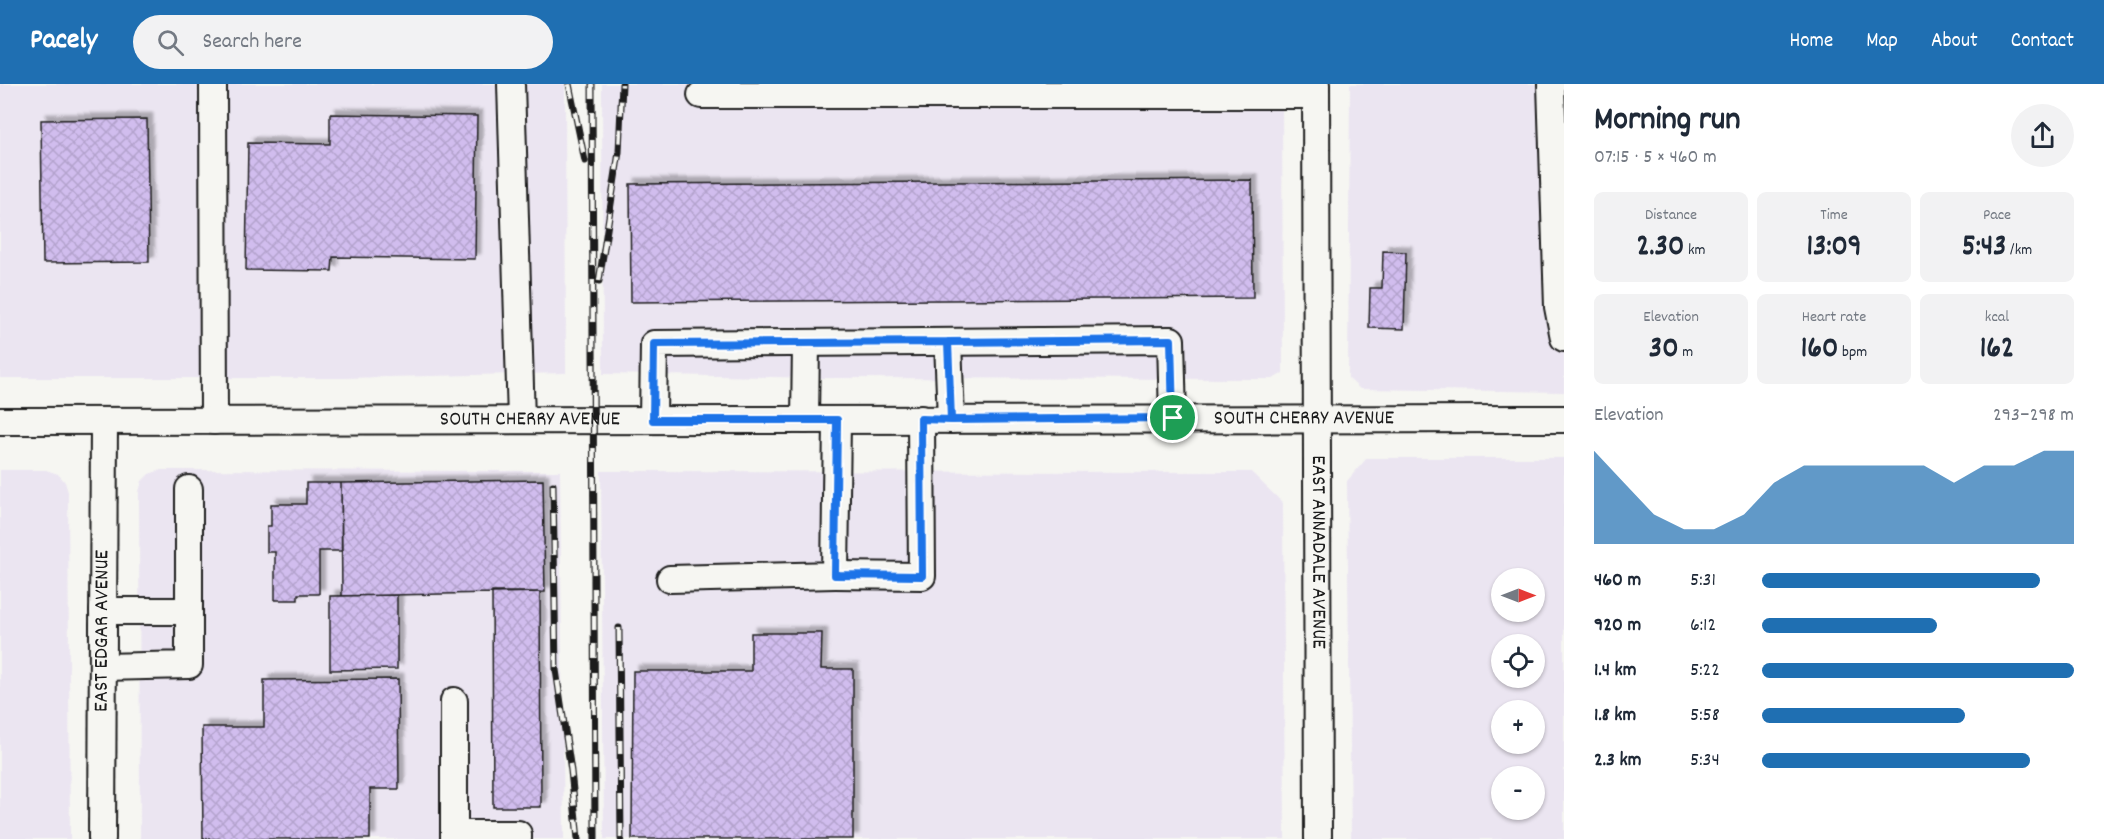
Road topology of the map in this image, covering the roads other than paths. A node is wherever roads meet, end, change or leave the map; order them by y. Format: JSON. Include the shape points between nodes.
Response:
{"nodes":[{"id":1,"x":213,"y":84,"type":"edge"},
{"id":2,"x":511,"y":84,"type":"edge"},
{"id":3,"x":1551,"y":84,"type":"edge"},
{"id":4,"x":1316,"y":89,"type":"edge"},
{"id":5,"x":701,"y":95,"type":"dead end"},
{"id":6,"x":1564,"y":338,"type":"edge"},
{"id":7,"x":948,"y":342,"type":"junction"},
{"id":8,"x":806,"y":343,"type":"junction"},
{"id":9,"x":1173,"y":418,"type":"junction"},
{"id":10,"x":1317,"y":418,"type":"junction"},
{"id":11,"x":1564,"y":418,"type":"edge"},
{"id":12,"x":921,"y":419,"type":"junction"},
{"id":13,"x":521,"y":420,"type":"junction"},
{"id":14,"x":653,"y":420,"type":"junction"},
{"id":15,"x":805,"y":420,"type":"junction"},
{"id":16,"x":837,"y":420,"type":"junction"},
{"id":17,"x":951,"y":420,"type":"junction"},
{"id":18,"x":0,"y":421,"type":"edge"},
{"id":19,"x":104,"y":421,"type":"junction"},
{"id":20,"x":214,"y":421,"type":"junction"},
{"id":21,"x":189,"y":489,"type":"dead end"},
{"id":22,"x":835,"y":575,"type":"junction"},
{"id":23,"x":670,"y":579,"type":"dead end"},
{"id":24,"x":103,"y":611,"type":"junction"},
{"id":25,"x":189,"y":611,"type":"junction"},
{"id":26,"x":103,"y":667,"type":"junction"},
{"id":27,"x":454,"y":701,"type":"dead end"},
{"id":28,"x":454,"y":836,"type":"edge"},
{"id":29,"x":102,"y":839,"type":"edge"},
{"id":30,"x":518,"y":839,"type":"edge"},
{"id":31,"x":1318,"y":839,"type":"edge"}],
"edges":[{"from":1,"to":20,"type":"street"},
{"from":2,"to":13,"type":"street"},
{"from":3,"to":6,"type":"street","via":[[1558,307]]},
{"from":4,"to":5,"type":"street"},
{"from":4,"to":10,"type":"street","name":"EAST ANNADALE AVENUE"},
{"from":7,"to":8,"type":"street"},
{"from":7,"to":9,"type":"street","via":[[1171,340]]},
{"from":7,"to":17,"type":"street"},
{"from":8,"to":14,"type":"street","via":[[654,344]]},
{"from":8,"to":15,"type":"street"},
{"from":9,"to":10,"type":"street","name":"SOUTH CHERRY AVENUE"},
{"from":9,"to":17,"type":"street","name":"SOUTH CHERRY AVENUE"},
{"from":10,"to":11,"type":"street","name":"SOUTH CHERRY AVENUE"},
{"from":10,"to":31,"type":"street","name":"EAST ANNADALE AVENUE"},
{"from":12,"to":16,"type":"street","name":"SOUTH CHERRY AVENUE"},
{"from":12,"to":17,"type":"street","name":"SOUTH CHERRY AVENUE"},
{"from":12,"to":22,"type":"street","via":[[922,576]]},
{"from":13,"to":14,"type":"street","name":"SOUTH CHERRY AVENUE"},
{"from":13,"to":20,"type":"street","name":"SOUTH CHERRY AVENUE"},
{"from":14,"to":15,"type":"street","name":"SOUTH CHERRY AVENUE"},
{"from":15,"to":16,"type":"street","name":"SOUTH CHERRY AVENUE"},
{"from":16,"to":22,"type":"street"},
{"from":18,"to":19,"type":"street","name":"SOUTH CHERRY AVENUE"},
{"from":19,"to":20,"type":"street","name":"SOUTH CHERRY AVENUE"},
{"from":19,"to":24,"type":"street","name":"EAST EDGAR AVENUE"},
{"from":21,"to":25,"type":"street"},
{"from":22,"to":23,"type":"street"},
{"from":24,"to":25,"type":"street"},
{"from":24,"to":26,"type":"street","name":"EAST EDGAR AVENUE"},
{"from":25,"to":26,"type":"street","via":[[189,664]]},
{"from":26,"to":29,"type":"street","name":"EAST EDGAR AVENUE"},
{"from":27,"to":28,"type":"street"},
{"from":28,"to":30,"type":"street","via":[[518,834]]}]}
